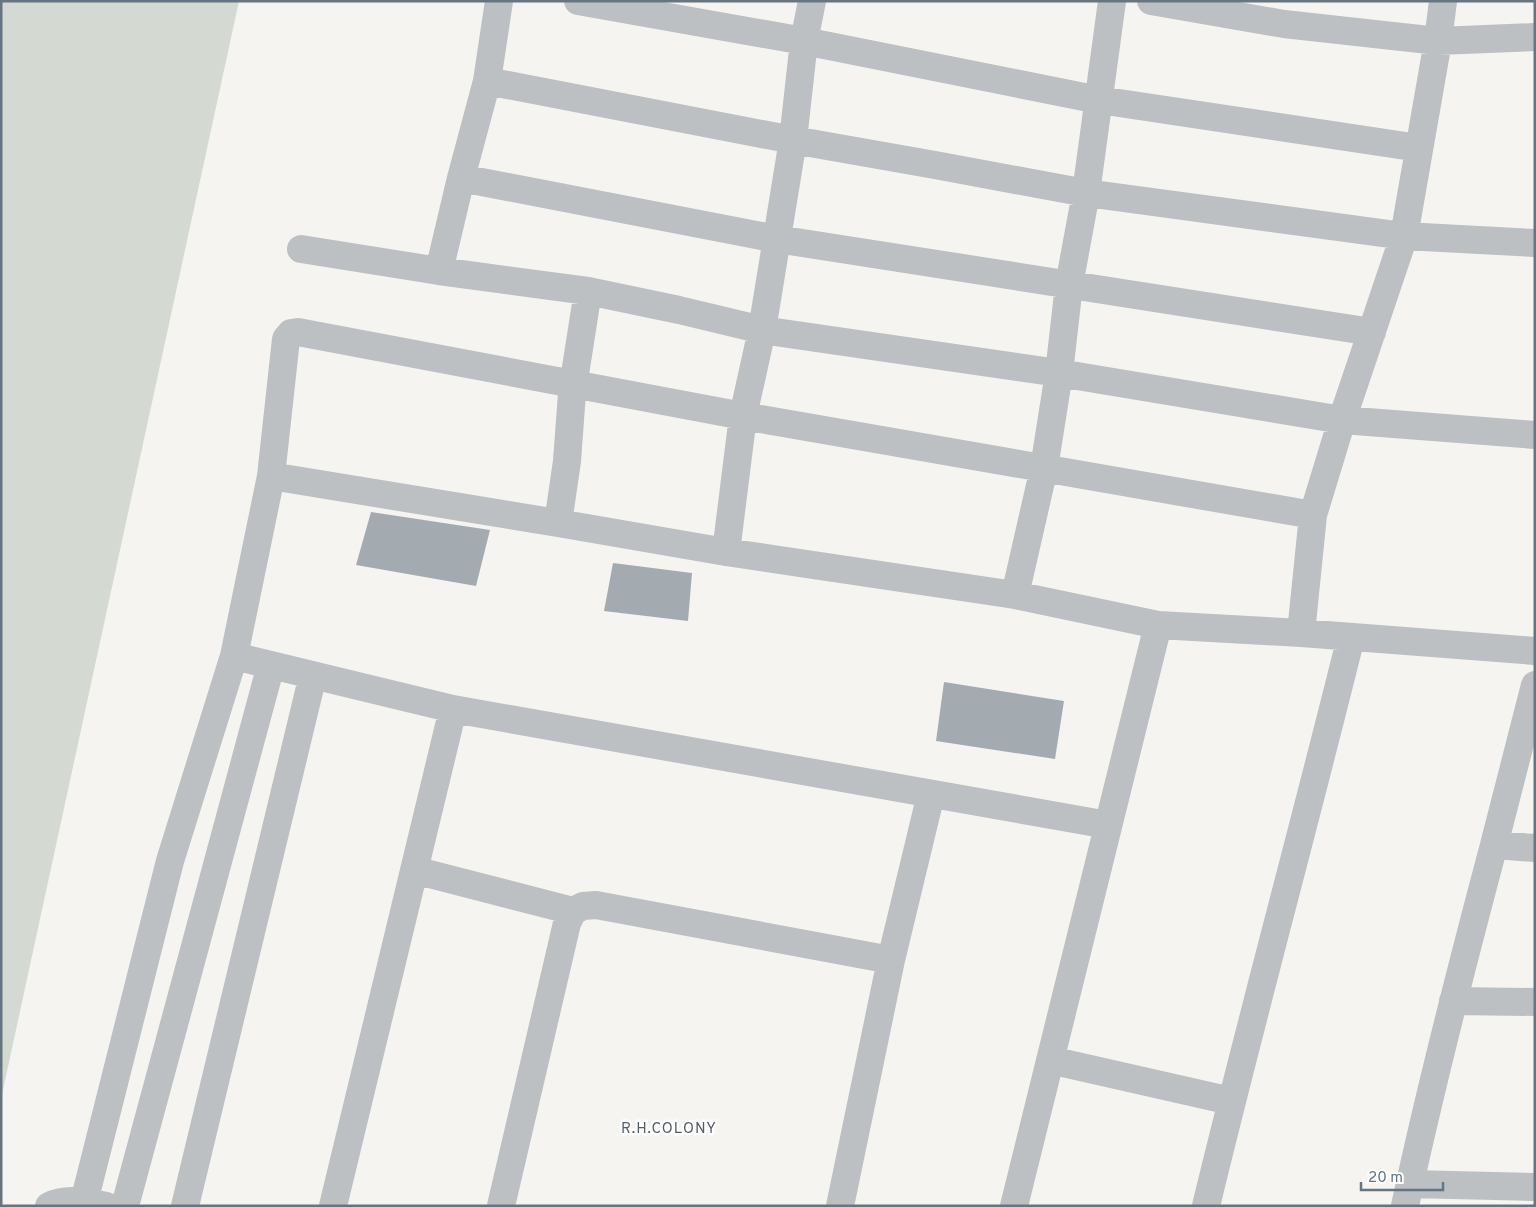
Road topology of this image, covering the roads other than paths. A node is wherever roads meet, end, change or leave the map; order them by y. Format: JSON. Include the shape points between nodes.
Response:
{"nodes":[{"id":1,"x":499,"y":1,"type":"edge"},
{"id":2,"x":578,"y":1,"type":"edge"},
{"id":3,"x":812,"y":1,"type":"edge"},
{"id":4,"x":1112,"y":1,"type":"edge"},
{"id":5,"x":1151,"y":1,"type":"edge"},
{"id":6,"x":1443,"y":1,"type":"edge"},
{"id":7,"x":1535,"y":37,"type":"edge"},
{"id":8,"x":804,"y":41,"type":"junction"},
{"id":9,"x":1438,"y":41,"type":"junction"},
{"id":10,"x":487,"y":82,"type":"junction"},
{"id":11,"x":1099,"y":100,"type":"junction"},
{"id":12,"x":793,"y":140,"type":"junction"},
{"id":13,"x":1419,"y":148,"type":"junction"},
{"id":14,"x":461,"y":178,"type":"junction"},
{"id":15,"x":1086,"y":193,"type":"junction"},
{"id":16,"x":1404,"y":236,"type":"junction"},
{"id":17,"x":777,"y":239,"type":"junction"},
{"id":18,"x":1535,"y":243,"type":"edge"},
{"id":19,"x":301,"y":249,"type":"dead end"},
{"id":20,"x":439,"y":271,"type":"junction"},
{"id":21,"x":1069,"y":285,"type":"junction"},
{"id":22,"x":588,"y":291,"type":"junction"},
{"id":23,"x":762,"y":330,"type":"junction"},
{"id":24,"x":1372,"y":332,"type":"junction"},
{"id":25,"x":1059,"y":373,"type":"junction"},
{"id":26,"x":573,"y":385,"type":"junction"},
{"id":27,"x":743,"y":416,"type":"junction"},
{"id":28,"x":1342,"y":420,"type":"junction"},
{"id":29,"x":1535,"y":434,"type":"edge"},
{"id":30,"x":1044,"y":468,"type":"junction"},
{"id":31,"x":271,"y":476,"type":"junction"},
{"id":32,"x":1313,"y":515,"type":"junction"},
{"id":33,"x":558,"y":523,"type":"junction"},
{"id":34,"x":726,"y":552,"type":"junction"},
{"id":35,"x":1015,"y":595,"type":"junction"},
{"id":36,"x":1158,"y":625,"type":"junction"},
{"id":37,"x":1302,"y":634,"type":"junction"},
{"id":38,"x":1351,"y":637,"type":"junction"},
{"id":39,"x":1535,"y":651,"type":"edge"},
{"id":40,"x":234,"y":656,"type":"junction"},
{"id":41,"x":271,"y":665,"type":"junction"},
{"id":42,"x":313,"y":676,"type":"junction"},
{"id":43,"x":1535,"y":685,"type":"edge"},
{"id":44,"x":453,"y":709,"type":"junction"},
{"id":45,"x":931,"y":794,"type":"junction"},
{"id":46,"x":1108,"y":825,"type":"junction"},
{"id":47,"x":1494,"y":845,"type":"junction"},
{"id":48,"x":1535,"y":848,"type":"edge"},
{"id":49,"x":414,"y":870,"type":"junction"},
{"id":50,"x":573,"y":911,"type":"junction"},
{"id":51,"x":891,"y":960,"type":"junction"},
{"id":52,"x":1453,"y":1001,"type":"junction"},
{"id":53,"x":1535,"y":1002,"type":"edge"},
{"id":54,"x":1050,"y":1060,"type":"junction"},
{"id":55,"x":1231,"y":1101,"type":"junction"},
{"id":56,"x":1535,"y":1187,"type":"edge"},
{"id":57,"x":1407,"y":1195,"type":"edge"},
{"id":58,"x":95,"y":1204,"type":"edge"},
{"id":59,"x":49,"y":1206,"type":"edge"},
{"id":60,"x":125,"y":1206,"type":"edge"},
{"id":61,"x":185,"y":1206,"type":"edge"},
{"id":62,"x":333,"y":1206,"type":"edge"},
{"id":63,"x":501,"y":1206,"type":"edge"},
{"id":64,"x":840,"y":1206,"type":"edge"},
{"id":65,"x":1014,"y":1206,"type":"edge"},
{"id":66,"x":1206,"y":1206,"type":"edge"}],
"edges":[{"from":1,"to":10,"type":"street"},
{"from":2,"to":8,"type":"street"},
{"from":3,"to":8,"type":"street"},
{"from":4,"to":11,"type":"street"},
{"from":5,"to":9,"type":"street","via":[[1284,24]]},
{"from":6,"to":9,"type":"street"},
{"from":7,"to":9,"type":"street"},
{"from":8,"to":11,"type":"street"},
{"from":8,"to":12,"type":"street"},
{"from":9,"to":13,"type":"street"},
{"from":10,"to":12,"type":"street"},
{"from":10,"to":14,"type":"street"},
{"from":11,"to":13,"type":"street"},
{"from":11,"to":15,"type":"street"},
{"from":12,"to":15,"type":"street"},
{"from":12,"to":17,"type":"street"},
{"from":13,"to":16,"type":"street"},
{"from":14,"to":17,"type":"street"},
{"from":14,"to":20,"type":"street"},
{"from":15,"to":16,"type":"street"},
{"from":15,"to":21,"type":"street"},
{"from":16,"to":18,"type":"street"},
{"from":16,"to":24,"type":"street"},
{"from":17,"to":21,"type":"street"},
{"from":17,"to":23,"type":"street"},
{"from":19,"to":20,"type":"street"},
{"from":20,"to":22,"type":"street"},
{"from":21,"to":24,"type":"street"},
{"from":21,"to":25,"type":"street"},
{"from":22,"to":23,"type":"street"},
{"from":22,"to":26,"type":"street"},
{"from":23,"to":25,"type":"street"},
{"from":23,"to":27,"type":"street"},
{"from":24,"to":28,"type":"street"},
{"from":25,"to":28,"type":"street"},
{"from":25,"to":30,"type":"street"},
{"from":26,"to":27,"type":"street"},
{"from":26,"to":31,"type":"street","via":[[291,333],[286,339]]},
{"from":26,"to":33,"type":"street"},
{"from":27,"to":30,"type":"street"},
{"from":27,"to":34,"type":"street"},
{"from":28,"to":29,"type":"street"},
{"from":28,"to":32,"type":"street"},
{"from":30,"to":32,"type":"street"},
{"from":30,"to":35,"type":"street"},
{"from":31,"to":33,"type":"street"},
{"from":31,"to":40,"type":"street"},
{"from":32,"to":37,"type":"street"},
{"from":33,"to":34,"type":"street"},
{"from":34,"to":35,"type":"street"},
{"from":35,"to":36,"type":"street"},
{"from":36,"to":37,"type":"street"},
{"from":36,"to":46,"type":"street"},
{"from":37,"to":38,"type":"street"},
{"from":38,"to":39,"type":"street"},
{"from":38,"to":55,"type":"street"},
{"from":40,"to":41,"type":"street"},
{"from":40,"to":58,"type":"street","via":[[170,861]]},
{"from":41,"to":42,"type":"street"},
{"from":41,"to":60,"type":"street"},
{"from":42,"to":44,"type":"street"},
{"from":42,"to":61,"type":"street"},
{"from":43,"to":47,"type":"street"},
{"from":44,"to":45,"type":"street"},
{"from":44,"to":49,"type":"street"},
{"from":45,"to":46,"type":"street"},
{"from":45,"to":51,"type":"street"},
{"from":46,"to":54,"type":"street"},
{"from":47,"to":48,"type":"street"},
{"from":47,"to":52,"type":"street"},
{"from":49,"to":50,"type":"street"},
{"from":49,"to":62,"type":"street"},
{"from":50,"to":51,"type":"street","via":[[596,905]]},
{"from":50,"to":63,"type":"street","via":[[567,923]]},
{"from":51,"to":64,"type":"street"},
{"from":52,"to":53,"type":"street"},
{"from":52,"to":57,"type":"street"},
{"from":54,"to":55,"type":"street"},
{"from":54,"to":65,"type":"street"},
{"from":55,"to":66,"type":"street"},
{"from":56,"to":57,"type":"street"},
{"from":58,"to":59,"type":"street","via":[[62,1202]]}]}
